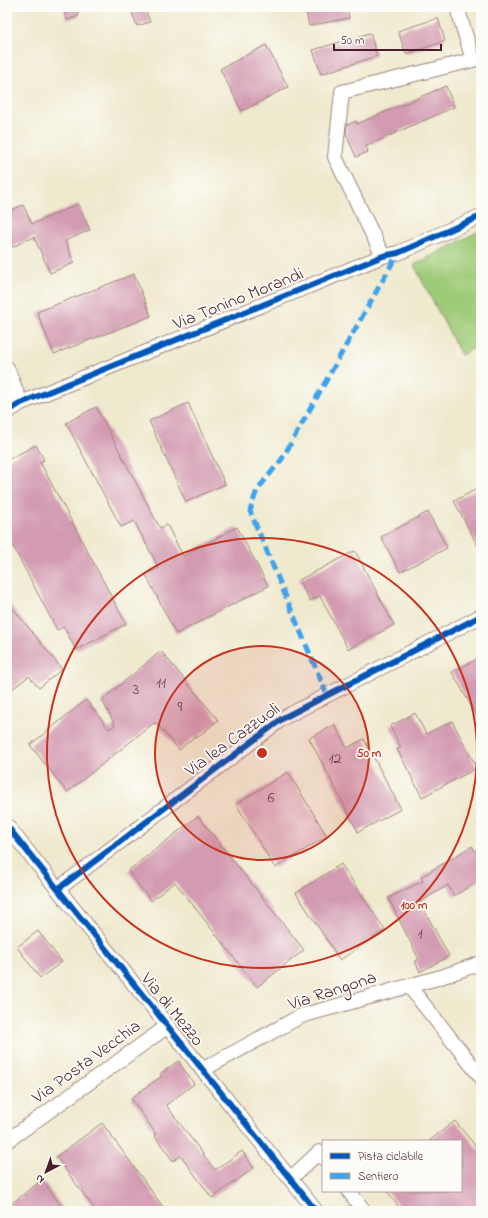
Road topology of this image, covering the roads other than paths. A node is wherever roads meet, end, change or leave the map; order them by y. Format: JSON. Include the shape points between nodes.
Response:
{"nodes":[{"id":1,"x":457,"y":7,"type":"edge"},
{"id":2,"x":481,"y":216,"type":"edge"},
{"id":3,"x":383,"y":256,"type":"junction"},
{"id":4,"x":7,"y":368,"type":"edge"},
{"id":5,"x":21,"y":403,"type":"junction"},
{"id":6,"x":7,"y":412,"type":"edge"},
{"id":7,"x":481,"y":616,"type":"edge"},
{"id":8,"x":7,"y":826,"type":"edge"},
{"id":9,"x":58,"y":889,"type":"junction"},
{"id":10,"x":481,"y":963,"type":"edge"},
{"id":11,"x":409,"y":986,"type":"junction"},
{"id":12,"x":168,"y":1026,"type":"junction"},
{"id":13,"x":202,"y":1070,"type":"junction"},
{"id":14,"x":481,"y":1077,"type":"edge"},
{"id":15,"x":7,"y":1141,"type":"edge"},
{"id":16,"x":322,"y":1156,"type":"edge"},
{"id":17,"x":290,"y":1179,"type":"junction"},
{"id":18,"x":350,"y":1192,"type":"edge"},
{"id":19,"x":316,"y":1211,"type":"edge"},
{"id":20,"x":364,"y":1211,"type":"edge"}],
"edges":[{"from":1,"to":3,"type":"street","via":[[473,60],[342,92],[335,157]]},
{"from":2,"to":3,"type":"street","name":"Via Tonino Morandi","via":[[398,254]]},
{"from":3,"to":5,"type":"street","name":"Via Tonino Morandi"},
{"from":4,"to":5,"type":"street"},
{"from":5,"to":6,"type":"street","name":"Via Tonino Morandi"},
{"from":7,"to":9,"type":"street","name":"Via lea Cazzuoli","via":[[283,718]]},
{"from":8,"to":9,"type":"street","name":"Via di Mezzo"},
{"from":9,"to":12,"type":"street","name":"Via di Mezzo"},
{"from":10,"to":11,"type":"street","name":"Via Rangona"},
{"from":11,"to":13,"type":"street","name":"Via Rangona","via":[[301,1016]]},
{"from":11,"to":14,"type":"street"},
{"from":12,"to":13,"type":"street","name":"Via di Mezzo"},
{"from":12,"to":15,"type":"street","name":"Via Posta Vecchia"},
{"from":13,"to":17,"type":"street","name":"Via di Mezzo"},
{"from":16,"to":17,"type":"street","via":[[319,1152]]},
{"from":17,"to":19,"type":"street","name":"Via di Mezzo"},
{"from":18,"to":20,"type":"street"}]}
